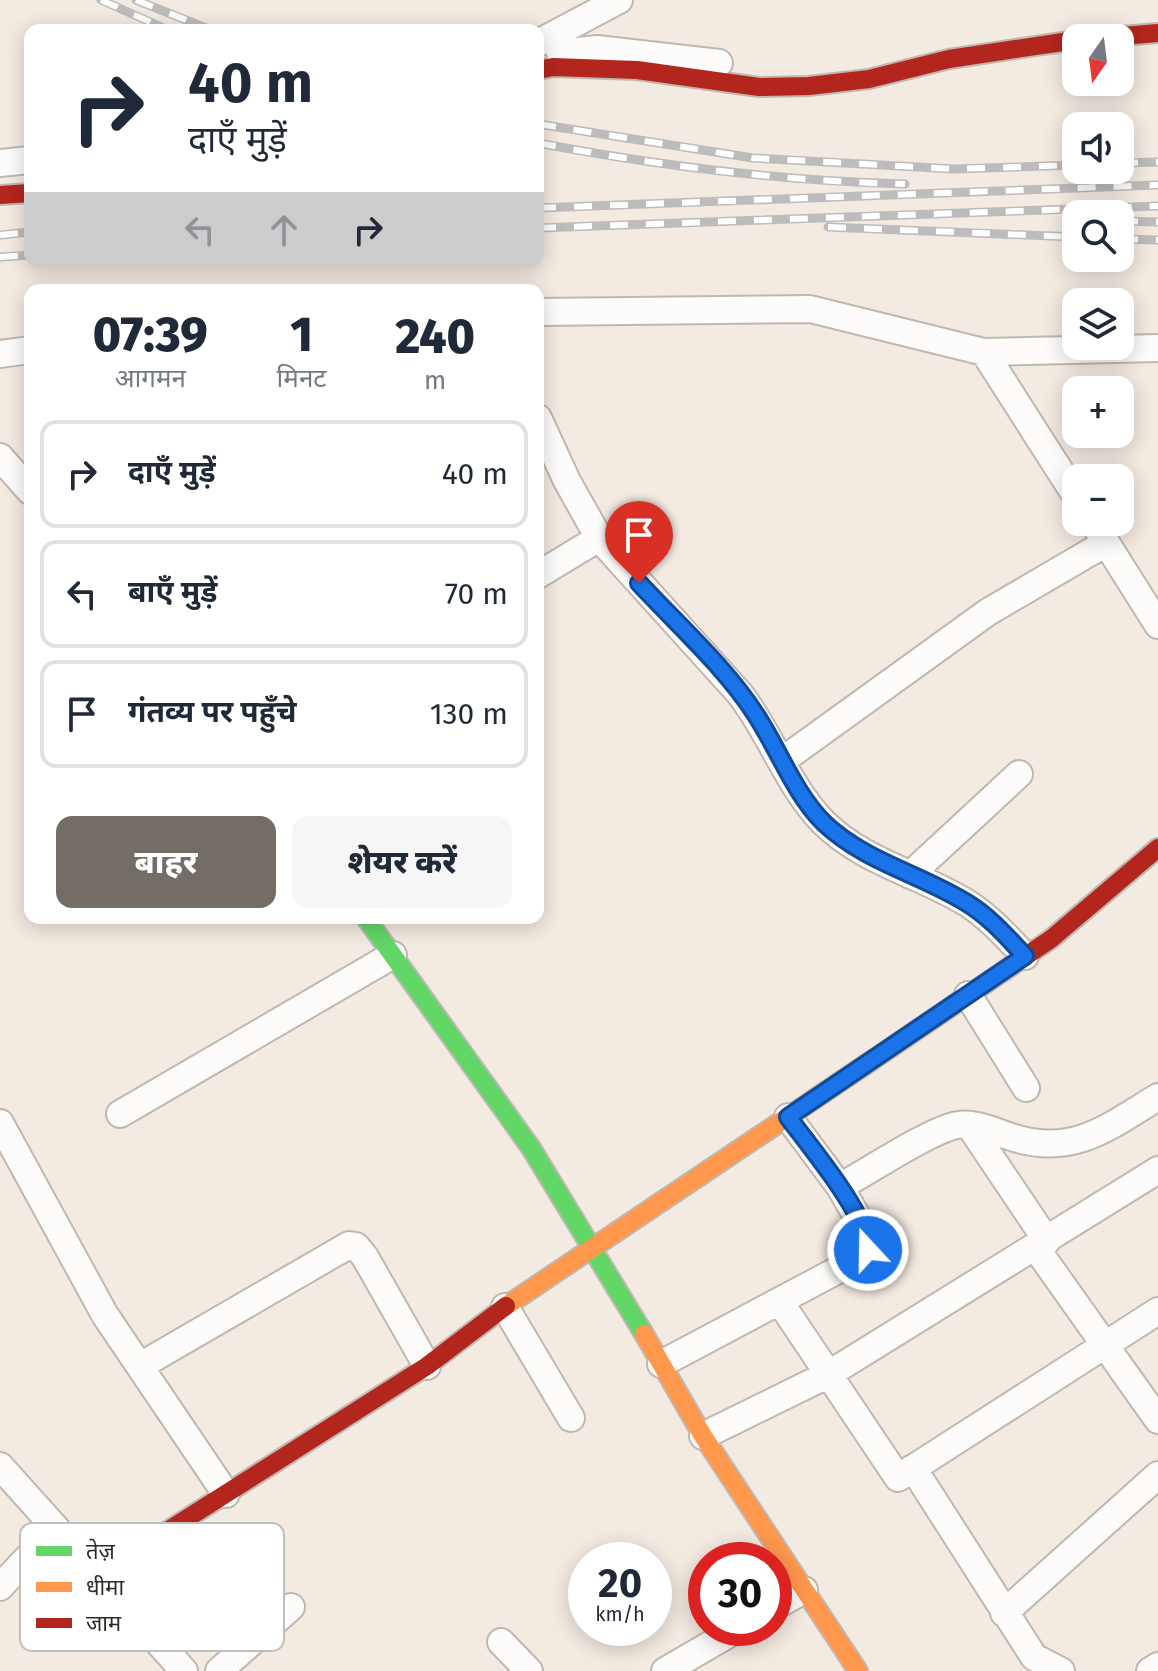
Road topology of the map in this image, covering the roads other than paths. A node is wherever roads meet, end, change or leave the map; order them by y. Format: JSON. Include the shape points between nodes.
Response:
{"nodes":[{"id":1,"x":619,"y":0,"type":"edge"},
{"id":2,"x":1158,"y":16,"type":"edge"},
{"id":3,"x":1158,"y":33,"type":"edge"},
{"id":4,"x":1134,"y":35,"type":"edge"},
{"id":5,"x":544,"y":40,"type":"edge"},
{"id":6,"x":1062,"y":42,"type":"edge"},
{"id":7,"x":544,"y":54,"type":"edge"},
{"id":8,"x":544,"y":69,"type":"edge"},
{"id":9,"x":24,"y":161,"type":"edge"},
{"id":10,"x":0,"y":163,"type":"edge"},
{"id":11,"x":24,"y":193,"type":"edge"},
{"id":12,"x":0,"y":195,"type":"edge"},
{"id":13,"x":544,"y":312,"type":"edge"},
{"id":14,"x":1158,"y":348,"type":"edge"},
{"id":15,"x":24,"y":351,"type":"edge"},
{"id":16,"x":984,"y":352,"type":"junction"},
{"id":17,"x":0,"y":354,"type":"edge"},
{"id":18,"x":544,"y":431,"type":"edge"},
{"id":19,"x":4,"y":468,"type":"edge"},
{"id":20,"x":1062,"y":474,"type":"edge"},
{"id":21,"x":24,"y":486,"type":"edge"},
{"id":22,"x":1095,"y":536,"type":"edge"},
{"id":23,"x":1101,"y":536,"type":"edge"},
{"id":24,"x":599,"y":538,"type":"junction"},
{"id":25,"x":544,"y":571,"type":"edge"},
{"id":26,"x":1158,"y":625,"type":"edge"},
{"id":27,"x":783,"y":760,"type":"junction"},
{"id":28,"x":1019,"y":774,"type":"dead end"},
{"id":29,"x":1158,"y":848,"type":"edge"},
{"id":30,"x":910,"y":875,"type":"junction"},
{"id":31,"x":370,"y":924,"type":"edge"},
{"id":32,"x":393,"y":955,"type":"junction"},
{"id":33,"x":1025,"y":956,"type":"junction"},
{"id":34,"x":968,"y":995,"type":"junction"},
{"id":35,"x":1026,"y":1088,"type":"dead end"},
{"id":36,"x":1158,"y":1097,"type":"edge"},
{"id":37,"x":120,"y":1114,"type":"dead end"},
{"id":38,"x":788,"y":1117,"type":"junction"},
{"id":39,"x":0,"y":1123,"type":"edge"},
{"id":40,"x":969,"y":1125,"type":"junction"},
{"id":41,"x":1158,"y":1170,"type":"edge"},
{"id":42,"x":840,"y":1187,"type":"junction"},
{"id":43,"x":1041,"y":1245,"type":"junction"},
{"id":44,"x":593,"y":1247,"type":"junction"},
{"id":45,"x":780,"y":1302,"type":"junction"},
{"id":46,"x":505,"y":1307,"type":"junction"},
{"id":47,"x":1158,"y":1311,"type":"edge"},
{"id":48,"x":1105,"y":1346,"type":"junction"},
{"id":49,"x":661,"y":1364,"type":"junction"},
{"id":50,"x":140,"y":1366,"type":"junction"},
{"id":51,"x":427,"y":1366,"type":"junction"},
{"id":52,"x":829,"y":1374,"type":"junction"},
{"id":53,"x":571,"y":1418,"type":"dead end"},
{"id":54,"x":1158,"y":1420,"type":"edge"},
{"id":55,"x":703,"y":1436,"type":"junction"},
{"id":56,"x":0,"y":1466,"type":"edge"},
{"id":57,"x":913,"y":1468,"type":"junction"},
{"id":58,"x":1158,"y":1475,"type":"edge"},
{"id":59,"x":226,"y":1494,"type":"junction"},
{"id":60,"x":28,"y":1500,"type":"junction"},
{"id":61,"x":0,"y":1501,"type":"edge"},
{"id":62,"x":49,"y":1523,"type":"edge"},
{"id":63,"x":180,"y":1523,"type":"edge"},
{"id":64,"x":20,"y":1566,"type":"edge"},
{"id":65,"x":0,"y":1587,"type":"edge"},
{"id":66,"x":804,"y":1590,"type":"junction"},
{"id":67,"x":792,"y":1597,"type":"edge"},
{"id":68,"x":291,"y":1607,"type":"dead end"},
{"id":69,"x":284,"y":1613,"type":"edge"},
{"id":70,"x":1004,"y":1613,"type":"junction"},
{"id":71,"x":501,"y":1642,"type":"dead end"},
{"id":72,"x":708,"y":1646,"type":"edge"},
{"id":73,"x":166,"y":1651,"type":"edge"},
{"id":74,"x":242,"y":1651,"type":"edge"},
{"id":75,"x":1158,"y":1666,"type":"edge"},
{"id":76,"x":184,"y":1671,"type":"edge"},
{"id":77,"x":219,"y":1671,"type":"edge"},
{"id":78,"x":529,"y":1671,"type":"edge"},
{"id":79,"x":665,"y":1671,"type":"edge"},
{"id":80,"x":858,"y":1671,"type":"edge"},
{"id":81,"x":1061,"y":1671,"type":"edge"},
{"id":82,"x":1150,"y":1671,"type":"edge"}],
"edges":[{"from":1,"to":5,"type":"street"},
{"from":2,"to":7,"type":"street","via":[[983,37],[865,63],[779,71],[597,49]]},
{"from":3,"to":4,"type":"street"},
{"from":6,"to":8,"type":"street","via":[[809,86],[759,87],[637,70]]},
{"from":9,"to":10,"type":"street"},
{"from":11,"to":12,"type":"street"},
{"from":13,"to":16,"type":"street","via":[[810,309]]},
{"from":14,"to":16,"type":"street"},
{"from":15,"to":17,"type":"street"},
{"from":16,"to":20,"type":"street"},
{"from":18,"to":24,"type":"street"},
{"from":19,"to":21,"type":"street"},
{"from":22,"to":27,"type":"street"},
{"from":23,"to":26,"type":"street"},
{"from":24,"to":25,"type":"street"},
{"from":24,"to":27,"type":"street","via":[[740,694]]},
{"from":27,"to":30,"type":"street","via":[[824,822],[848,842]]},
{"from":28,"to":30,"type":"street"},
{"from":29,"to":33,"type":"street"},
{"from":30,"to":33,"type":"street","via":[[968,903]]},
{"from":31,"to":32,"type":"street"},
{"from":32,"to":37,"type":"street"},
{"from":32,"to":44,"type":"street","via":[[531,1148]]},
{"from":33,"to":34,"type":"street"},
{"from":34,"to":35,"type":"street"},
{"from":34,"to":38,"type":"street"},
{"from":36,"to":40,"type":"street","via":[[1073,1142],[1039,1143]]},
{"from":38,"to":42,"type":"street"},
{"from":38,"to":44,"type":"street"},
{"from":39,"to":50,"type":"street","via":[[57,1233]]},
{"from":40,"to":42,"type":"street","via":[[939,1131]]},
{"from":40,"to":43,"type":"street"},
{"from":41,"to":43,"type":"street"},
{"from":42,"to":45,"type":"street","via":[[867,1234],[866,1255]]},
{"from":43,"to":48,"type":"street"},
{"from":43,"to":52,"type":"street"},
{"from":44,"to":46,"type":"street"},
{"from":44,"to":49,"type":"street"},
{"from":45,"to":49,"type":"street"},
{"from":45,"to":52,"type":"street"},
{"from":46,"to":51,"type":"street"},
{"from":46,"to":53,"type":"street"},
{"from":47,"to":48,"type":"street"},
{"from":48,"to":54,"type":"street"},
{"from":48,"to":57,"type":"street"},
{"from":49,"to":55,"type":"street"},
{"from":50,"to":51,"type":"street","via":[[349,1245],[365,1257]]},
{"from":50,"to":59,"type":"street"},
{"from":51,"to":59,"type":"street"},
{"from":52,"to":55,"type":"street"},
{"from":52,"to":57,"type":"street","via":[[898,1478]]},
{"from":55,"to":66,"type":"street"},
{"from":56,"to":60,"type":"street"},
{"from":57,"to":70,"type":"street"},
{"from":58,"to":70,"type":"street"},
{"from":59,"to":63,"type":"street"},
{"from":60,"to":61,"type":"street"},
{"from":60,"to":62,"type":"street"},
{"from":64,"to":65,"type":"street"},
{"from":66,"to":67,"type":"street"},
{"from":66,"to":80,"type":"street"},
{"from":68,"to":69,"type":"street"},
{"from":70,"to":81,"type":"street","via":[[1034,1657]]},
{"from":71,"to":78,"type":"street"},
{"from":72,"to":79,"type":"street"},
{"from":73,"to":76,"type":"street"},
{"from":74,"to":77,"type":"street"},
{"from":75,"to":82,"type":"street"}]}
